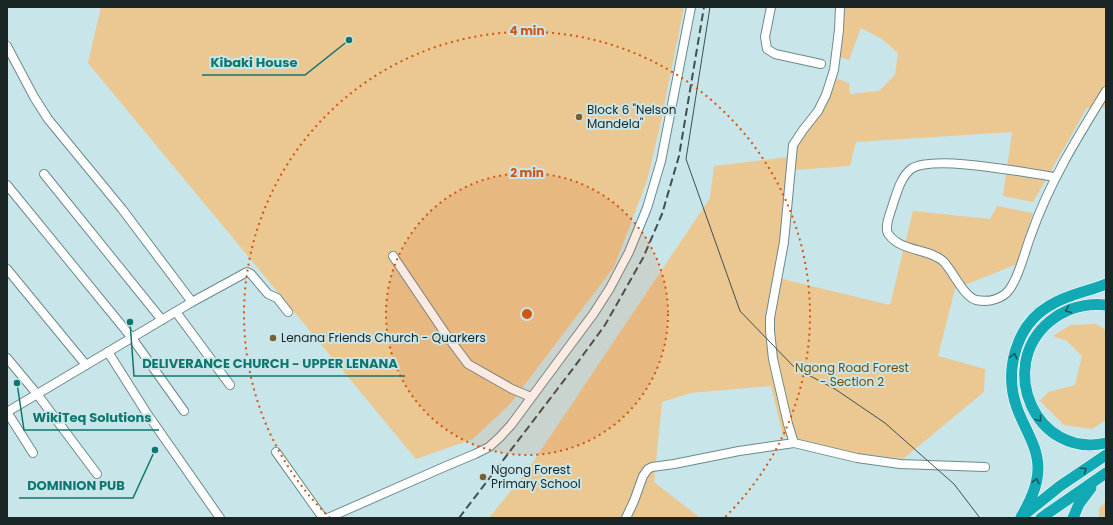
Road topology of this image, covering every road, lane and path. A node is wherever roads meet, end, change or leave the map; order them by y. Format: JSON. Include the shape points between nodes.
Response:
{"nodes":[{"id":1,"x":691,"y":7,"type":"edge"},
{"id":2,"x":771,"y":7,"type":"edge"},
{"id":3,"x":840,"y":7,"type":"edge"},
{"id":4,"x":7,"y":46,"type":"edge"},
{"id":5,"x":821,"y":64,"type":"dead end"},
{"id":6,"x":1106,"y":91,"type":"edge"},
{"id":7,"x":44,"y":174,"type":"dead end"},
{"id":8,"x":1055,"y":177,"type":"junction"},
{"id":9,"x":7,"y":185,"type":"edge"},
{"id":10,"x":393,"y":256,"type":"dead end"},
{"id":11,"x":7,"y":269,"type":"edge"},
{"id":12,"x":1106,"y":284,"type":"edge"},
{"id":13,"x":192,"y":302,"type":"junction"},
{"id":14,"x":1106,"y":305,"type":"edge"},
{"id":15,"x":176,"y":312,"type":"junction"},
{"id":16,"x":288,"y":312,"type":"dead end"},
{"id":17,"x":162,"y":320,"type":"junction"},
{"id":18,"x":132,"y":338,"type":"junction"},
{"id":19,"x":108,"y":352,"type":"junction"},
{"id":20,"x":7,"y":358,"type":"edge"},
{"id":21,"x":86,"y":365,"type":"junction"},
{"id":22,"x":230,"y":385,"type":"dead end"},
{"id":23,"x":37,"y":394,"type":"junction"},
{"id":24,"x":531,"y":398,"type":"junction"},
{"id":25,"x":184,"y":411,"type":"dead end"},
{"id":26,"x":1106,"y":443,"type":"edge"},
{"id":27,"x":794,"y":444,"type":"junction"},
{"id":28,"x":276,"y":452,"type":"dead end"},
{"id":29,"x":33,"y":453,"type":"dead end"},
{"id":30,"x":1106,"y":455,"type":"edge"},
{"id":31,"x":985,"y":468,"type":"dead end"},
{"id":32,"x":97,"y":474,"type":"dead end"},
{"id":33,"x":1103,"y":475,"type":"edge"},
{"id":34,"x":1020,"y":517,"type":"edge"},
{"id":35,"x":220,"y":518,"type":"edge"},
{"id":36,"x":323,"y":518,"type":"edge"},
{"id":37,"x":328,"y":518,"type":"edge"},
{"id":38,"x":626,"y":518,"type":"edge"},
{"id":39,"x":1041,"y":518,"type":"edge"},
{"id":40,"x":1073,"y":518,"type":"edge"}],
"edges":[{"from":1,"to":24,"type":"street","via":[[661,162],[636,235],[610,288]]},
{"from":2,"to":5,"type":"street","via":[[765,37],[767,49],[775,54]]},
{"from":3,"to":27,"type":"street","via":[[834,70],[826,95],[793,145],[784,242],[770,318],[773,359]]},
{"from":4,"to":13,"type":"street","via":[[48,119],[122,209]]},
{"from":6,"to":8,"type":"street"},
{"from":7,"to":17,"type":"street"},
{"from":8,"to":8,"type":"street","via":[[1039,210],[1016,281],[1006,294],[992,301],[974,299],[965,292],[942,261],[932,254],[904,246],[887,232],[897,191],[903,178],[911,170],[922,165],[940,163]]},
{"from":9,"to":18,"type":"street"},
{"from":10,"to":24,"type":"street","via":[[468,364]]},
{"from":11,"to":21,"type":"street"},
{"from":34,"to":12,"type":"highway","one_way":true,"via":[[1037,482],[1038,467],[1033,442],[1017,408],[1013,392],[1012,362],[1020,338],[1030,323],[1048,306],[1067,296]]},
{"from":13,"to":15,"type":"street"},
{"from":13,"to":16,"type":"street","via":[[247,272],[268,294],[277,298]]},
{"from":14,"to":26,"type":"highway","one_way":true,"via":[[1073,308],[1062,312],[1044,326],[1033,341],[1024,372],[1027,395],[1037,416],[1047,429],[1076,444]]},
{"from":15,"to":17,"type":"street"},
{"from":15,"to":22,"type":"street"},
{"from":17,"to":18,"type":"street"},
{"from":18,"to":19,"type":"street"},
{"from":18,"to":25,"type":"street"},
{"from":19,"to":21,"type":"street"},
{"from":19,"to":35,"type":"street","via":[[142,406]]},
{"from":20,"to":23,"type":"street"},
{"from":21,"to":23,"type":"street"},
{"from":23,"to":29,"type":"street","via":[[7,412]]},
{"from":23,"to":32,"type":"street"},
{"from":24,"to":37,"type":"street","via":[[511,425],[489,447]]},
{"from":27,"to":31,"type":"street","via":[[857,458],[900,464]]},
{"from":27,"to":38,"type":"street","via":[[652,467],[643,476]]},
{"from":28,"to":36,"type":"street"},
{"from":34,"to":30,"type":"highway","one_way":true},
{"from":33,"to":39,"type":"highway"},
{"from":33,"to":40,"type":"highway","via":[[1079,504]]}]}
